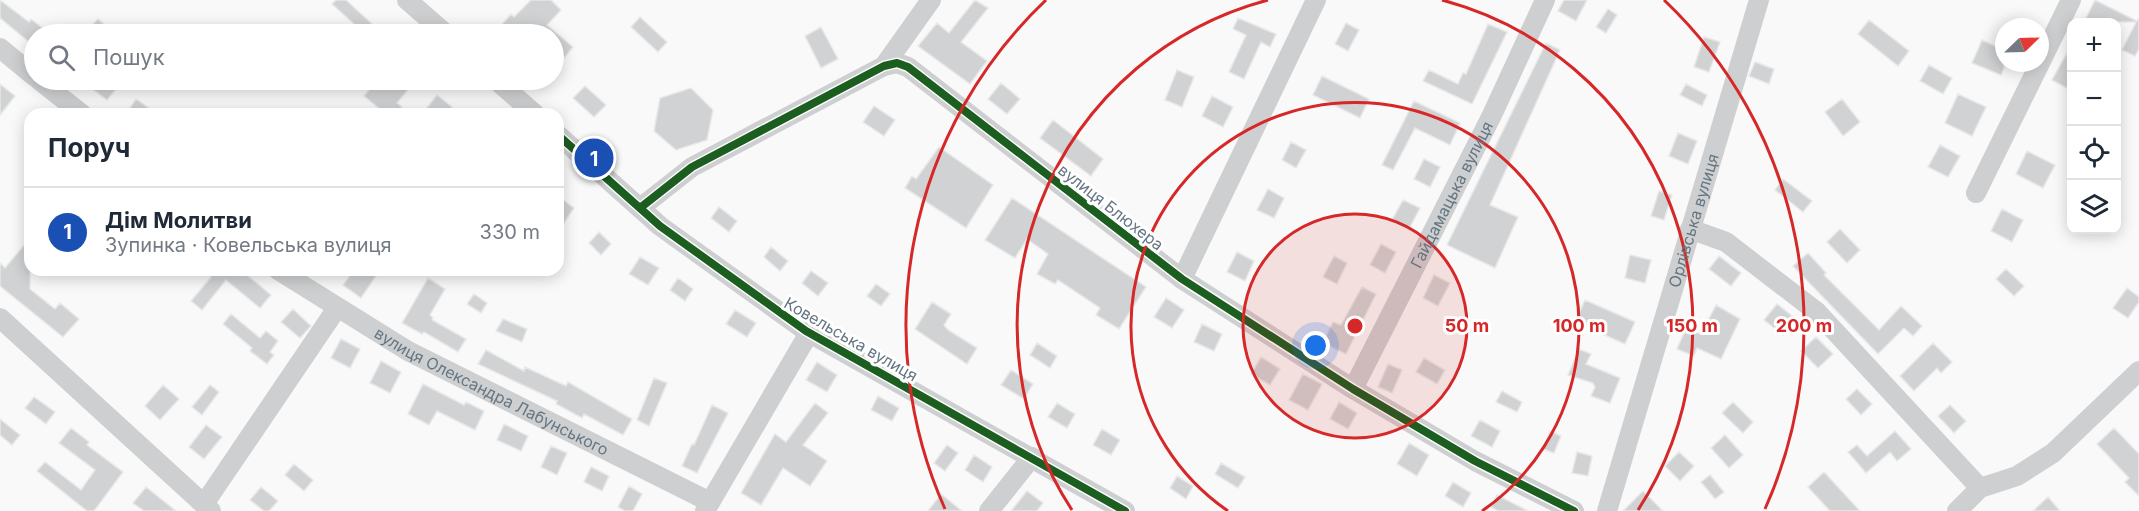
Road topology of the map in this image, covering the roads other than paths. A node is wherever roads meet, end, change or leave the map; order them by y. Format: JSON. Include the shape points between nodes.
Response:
{"nodes":[{"id":1,"x":407,"y":0,"type":"edge"},
{"id":2,"x":931,"y":0,"type":"edge"},
{"id":3,"x":1316,"y":0,"type":"edge"},
{"id":4,"x":1545,"y":0,"type":"edge"},
{"id":5,"x":1759,"y":0,"type":"edge"},
{"id":6,"x":2071,"y":0,"type":"edge"},
{"id":7,"x":435,"y":24,"type":"edge"},
{"id":8,"x":0,"y":48,"type":"edge"},
{"id":9,"x":884,"y":66,"type":"junction"},
{"id":10,"x":24,"y":68,"type":"edge"},
{"id":11,"x":52,"y":90,"type":"edge"},
{"id":12,"x":507,"y":90,"type":"edge"},
{"id":13,"x":74,"y":108,"type":"edge"},
{"id":14,"x":528,"y":108,"type":"edge"},
{"id":15,"x":564,"y":140,"type":"edge"},
{"id":16,"x":1976,"y":193,"type":"dead end"},
{"id":17,"x":640,"y":208,"type":"junction"},
{"id":18,"x":1690,"y":229,"type":"junction"},
{"id":19,"x":287,"y":276,"type":"edge"},
{"id":20,"x":1182,"y":279,"type":"junction"},
{"id":21,"x":337,"y":309,"type":"junction"},
{"id":22,"x":0,"y":318,"type":"edge"},
{"id":23,"x":809,"y":333,"type":"junction"},
{"id":24,"x":2139,"y":371,"type":"edge"},
{"id":25,"x":1353,"y":389,"type":"junction"},
{"id":26,"x":1032,"y":457,"type":"junction"},
{"id":27,"x":1980,"y":488,"type":"junction"},
{"id":28,"x":208,"y":507,"type":"edge"},
{"id":29,"x":707,"y":507,"type":"edge"},
{"id":30,"x":989,"y":511,"type":"edge"},
{"id":31,"x":1125,"y":511,"type":"edge"},
{"id":32,"x":1574,"y":511,"type":"edge"},
{"id":33,"x":1607,"y":511,"type":"edge"},
{"id":34,"x":1957,"y":511,"type":"edge"}],
"edges":[{"from":1,"to":7,"type":"street"},
{"from":2,"to":9,"type":"street"},
{"from":3,"to":20,"type":"street"},
{"from":4,"to":25,"type":"street","name":"Гайдамацька вулиця"},
{"from":5,"to":18,"type":"street","name":"Орлівська вулиця"},
{"from":6,"to":16,"type":"street"},
{"from":8,"to":10,"type":"street"},
{"from":9,"to":17,"type":"street","via":[[692,167]]},
{"from":9,"to":20,"type":"street","name":"вулиця Блюхера","via":[[897,63],[908,67]]},
{"from":11,"to":13,"type":"street"},
{"from":12,"to":14,"type":"street"},
{"from":15,"to":17,"type":"street","name":"Ковельська вулиця"},
{"from":17,"to":23,"type":"street","name":"Ковельська вулиця","via":[[722,273]]},
{"from":18,"to":27,"type":"street","via":[[1726,242],[1817,312]]},
{"from":18,"to":33,"type":"street","name":"Орлівська вулиця"},
{"from":19,"to":21,"type":"street","name":"вулиця Олександра Лабунського"},
{"from":20,"to":25,"type":"street","name":"вулиця Блюхера"},
{"from":21,"to":28,"type":"street"},
{"from":21,"to":29,"type":"street","name":"вулиця Олександра Лабунського","via":[[408,351]]},
{"from":22,"to":28,"type":"street"},
{"from":23,"to":26,"type":"street","name":"Ковельська вулиця"},
{"from":23,"to":29,"type":"street"},
{"from":24,"to":27,"type":"street","via":[[2053,453],[2017,476]]},
{"from":25,"to":32,"type":"street","name":"вулиця Блюхера","via":[[1475,461]]},
{"from":26,"to":30,"type":"street"},
{"from":26,"to":31,"type":"street","name":"Ковельська вулиця"},
{"from":27,"to":34,"type":"street"}]}
